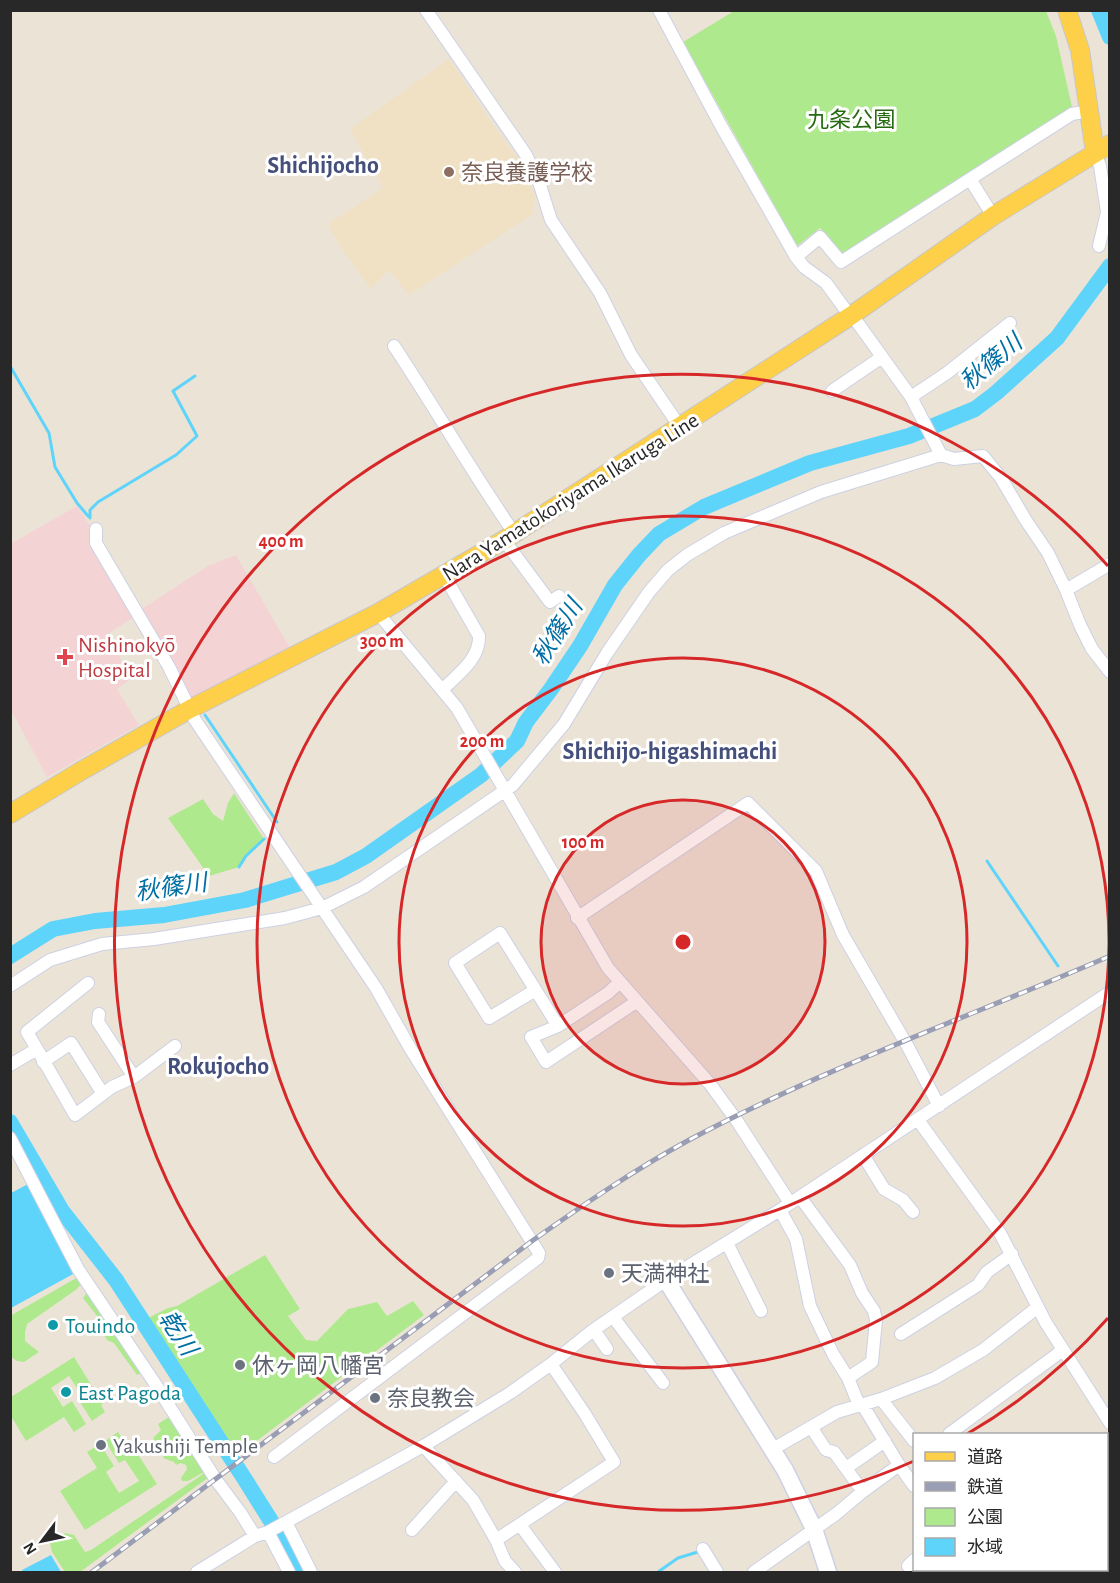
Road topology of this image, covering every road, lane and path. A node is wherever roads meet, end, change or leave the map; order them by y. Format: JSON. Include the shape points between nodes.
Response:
{"nodes":[{"id":1,"x":426,"y":10,"type":"edge"},
{"id":2,"x":659,"y":10,"type":"edge"},
{"id":3,"x":1067,"y":10,"type":"edge"},
{"id":4,"x":1089,"y":111,"type":"junction"},
{"id":5,"x":1102,"y":148,"type":"edge"},
{"id":6,"x":970,"y":179,"type":"junction"},
{"id":7,"x":993,"y":216,"type":"junction"},
{"id":8,"x":1099,"y":246,"type":"dead end"},
{"id":9,"x":796,"y":256,"type":"junction"},
{"id":10,"x":851,"y":316,"type":"junction"},
{"id":11,"x":1010,"y":322,"type":"dead end"},
{"id":12,"x":394,"y":346,"type":"dead end"},
{"id":13,"x":882,"y":357,"type":"junction"},
{"id":14,"x":832,"y":391,"type":"dead end"},
{"id":15,"x":911,"y":397,"type":"junction"},
{"id":16,"x":680,"y":427,"type":"junction"},
{"id":17,"x":940,"y":451,"type":"junction"},
{"id":18,"x":96,"y":528,"type":"dead end"},
{"id":19,"x":509,"y":537,"type":"junction"},
{"id":20,"x":1110,"y":564,"type":"edge"},
{"id":21,"x":444,"y":576,"type":"junction"},
{"id":22,"x":1066,"y":590,"type":"junction"},
{"id":23,"x":551,"y":602,"type":"dead end"},
{"id":24,"x":378,"y":613,"type":"junction"},
{"id":25,"x":1110,"y":672,"type":"edge"},
{"id":26,"x":443,"y":689,"type":"junction"},
{"id":27,"x":190,"y":709,"type":"junction"},
{"id":28,"x":502,"y":787,"type":"junction"},
{"id":29,"x":10,"y":814,"type":"edge"},
{"id":30,"x":321,"y":906,"type":"junction"},
{"id":31,"x":578,"y":918,"type":"junction"},
{"id":32,"x":88,"y":982,"type":"dead end"},
{"id":33,"x":620,"y":982,"type":"junction"},
{"id":34,"x":10,"y":986,"type":"edge"},
{"id":35,"x":534,"y":991,"type":"junction"},
{"id":36,"x":1110,"y":992,"type":"edge"},
{"id":37,"x":636,"y":1002,"type":"junction"},
{"id":38,"x":99,"y":1014,"type":"dead end"},
{"id":39,"x":558,"y":1026,"type":"junction"},
{"id":40,"x":175,"y":1046,"type":"dead end"},
{"id":41,"x":37,"y":1049,"type":"junction"},
{"id":42,"x":43,"y":1062,"type":"junction"},
{"id":43,"x":10,"y":1065,"type":"edge"},
{"id":44,"x":134,"y":1077,"type":"junction"},
{"id":45,"x":103,"y":1094,"type":"junction"},
{"id":46,"x":939,"y":1106,"type":"junction"},
{"id":47,"x":918,"y":1120,"type":"junction"},
{"id":48,"x":10,"y":1138,"type":"edge"},
{"id":49,"x":862,"y":1155,"type":"junction"},
{"id":50,"x":790,"y":1203,"type":"junction"},
{"id":51,"x":913,"y":1212,"type":"dead end"},
{"id":52,"x":727,"y":1243,"type":"junction"},
{"id":53,"x":1012,"y":1254,"type":"junction"},
{"id":54,"x":666,"y":1280,"type":"junction"},
{"id":55,"x":1038,"y":1307,"type":"junction"},
{"id":56,"x":761,"y":1311,"type":"dead end"},
{"id":57,"x":613,"y":1317,"type":"junction"},
{"id":58,"x":594,"y":1330,"type":"junction"},
{"id":59,"x":901,"y":1334,"type":"dead end"},
{"id":60,"x":607,"y":1349,"type":"dead end"},
{"id":61,"x":1063,"y":1350,"type":"junction"},
{"id":62,"x":551,"y":1364,"type":"junction"},
{"id":63,"x":848,"y":1378,"type":"junction"},
{"id":64,"x":663,"y":1383,"type":"dead end"},
{"id":65,"x":881,"y":1399,"type":"junction"},
{"id":66,"x":861,"y":1405,"type":"junction"},
{"id":67,"x":1110,"y":1423,"type":"edge"},
{"id":68,"x":811,"y":1427,"type":"junction"},
{"id":69,"x":950,"y":1433,"type":"edge"},
{"id":70,"x":913,"y":1439,"type":"edge"},
{"id":71,"x":885,"y":1441,"type":"junction"},
{"id":72,"x":425,"y":1445,"type":"junction"},
{"id":73,"x":773,"y":1449,"type":"junction"},
{"id":74,"x":274,"y":1457,"type":"dead end"},
{"id":75,"x":899,"y":1465,"type":"junction"},
{"id":76,"x":846,"y":1468,"type":"junction"},
{"id":77,"x":456,"y":1481,"type":"junction"},
{"id":78,"x":913,"y":1483,"type":"edge"},
{"id":79,"x":858,"y":1485,"type":"dead end"},
{"id":80,"x":286,"y":1522,"type":"junction"},
{"id":81,"x":520,"y":1525,"type":"junction"},
{"id":82,"x":814,"y":1529,"type":"junction"},
{"id":83,"x":412,"y":1530,"type":"dead end"},
{"id":84,"x":268,"y":1532,"type":"junction"},
{"id":85,"x":255,"y":1536,"type":"junction"},
{"id":86,"x":496,"y":1540,"type":"junction"},
{"id":87,"x":703,"y":1549,"type":"dead end"},
{"id":88,"x":197,"y":1572,"type":"edge"},
{"id":89,"x":289,"y":1572,"type":"edge"},
{"id":90,"x":311,"y":1572,"type":"edge"},
{"id":91,"x":515,"y":1572,"type":"edge"},
{"id":92,"x":555,"y":1572,"type":"edge"},
{"id":93,"x":717,"y":1572,"type":"edge"},
{"id":94,"x":754,"y":1572,"type":"edge"},
{"id":95,"x":828,"y":1572,"type":"edge"}],
"edges":[{"from":1,"to":16,"type":"street","via":[[526,155],[551,220],[600,293],[631,355]]},
{"from":2,"to":9,"type":"street"},
{"from":3,"to":4,"type":"main road","via":[[1080,50]]},
{"from":4,"to":5,"type":"main road"},
{"from":4,"to":6,"type":"street","via":[[1072,114]]},
{"from":5,"to":7,"type":"main road","name":"Nara Yamatokoriyama Ikaruga Line"},
{"from":5,"to":8,"type":"street","via":[[1100,166],[1107,213]]},
{"from":6,"to":7,"type":"street"},
{"from":6,"to":9,"type":"street","via":[[841,262],[820,237]]},
{"from":7,"to":10,"type":"main road","name":"Nara Yamatokoriyama Ikaruga Line"},
{"from":9,"to":10,"type":"street","via":[[826,283]]},
{"from":10,"to":13,"type":"street"},
{"from":10,"to":16,"type":"main road","name":"Nara Yamatokoriyama Ikaruga Line"},
{"from":11,"to":15,"type":"street"},
{"from":12,"to":19,"type":"street","via":[[440,415]]},
{"from":13,"to":14,"type":"street"},
{"from":13,"to":15,"type":"street"},
{"from":15,"to":17,"type":"street"},
{"from":16,"to":19,"type":"main road","name":"Nara Yamatokoriyama Ikaruga Line"},
{"from":17,"to":22,"type":"street","via":[[954,459],[984,456],[1048,553]]},
{"from":17,"to":28,"type":"street","via":[[821,492],[724,533],[687,555],[649,592],[564,724],[533,764],[513,785]]},
{"from":18,"to":27,"type":"street","via":[[96,543]]},
{"from":19,"to":21,"type":"main road","name":"Nara Yamatokoriyama Ikaruga Line"},
{"from":19,"to":23,"type":"street"},
{"from":20,"to":22,"type":"street"},
{"from":21,"to":24,"type":"main road","name":"Nara Yamatokoriyama Ikaruga Line"},
{"from":21,"to":26,"type":"street","via":[[479,636],[479,647]]},
{"from":22,"to":25,"type":"street","via":[[1088,641]]},
{"from":24,"to":26,"type":"street"},
{"from":24,"to":27,"type":"main road","name":"Nara Yamatokoriyama Ikaruga Line"},
{"from":26,"to":28,"type":"street"},
{"from":27,"to":29,"type":"main road","name":"Nara Yamatokoriyama Ikaruga Line"},
{"from":27,"to":30,"type":"street"},
{"from":28,"to":30,"type":"street","via":[[364,886]]},
{"from":28,"to":31,"type":"street"},
{"from":30,"to":34,"type":"street","via":[[285,918],[102,944],[50,960]]},
{"from":30,"to":74,"type":"street","via":[[539,1253]]},
{"from":31,"to":33,"type":"street"},
{"from":31,"to":46,"type":"street","via":[[748,802],[816,871],[843,935]]},
{"from":32,"to":41,"type":"street","via":[[27,1032]]},
{"from":33,"to":37,"type":"street"},
{"from":33,"to":39,"type":"street"},
{"from":35,"to":35,"type":"street","via":[[500,933],[455,963],[489,1018]]},
{"from":35,"to":39,"type":"street"},
{"from":36,"to":46,"type":"street"},
{"from":37,"to":39,"type":"street","via":[[546,1062],[531,1037]]},
{"from":37,"to":50,"type":"street","via":[[710,1084]]},
{"from":38,"to":44,"type":"street","via":[[98,1022]]},
{"from":40,"to":44,"type":"street"},
{"from":41,"to":42,"type":"street"},
{"from":41,"to":43,"type":"street"},
{"from":42,"to":45,"type":"street","via":[[71,1043]]},
{"from":42,"to":45,"type":"street","via":[[75,1115]]},
{"from":44,"to":45,"type":"street"},
{"from":46,"to":47,"type":"street"},
{"from":47,"to":49,"type":"street"},
{"from":47,"to":53,"type":"street"},
{"from":48,"to":85,"type":"street","via":[[78,1269]]},
{"from":49,"to":50,"type":"street"},
{"from":49,"to":51,"type":"street","via":[[884,1189],[903,1200]]},
{"from":50,"to":52,"type":"street"},
{"from":50,"to":63,"type":"street","via":[[810,1306]]},
{"from":50,"to":63,"type":"street","via":[[841,1251],[874,1311],[872,1362]]},
{"from":52,"to":54,"type":"street"},
{"from":52,"to":56,"type":"street"},
{"from":53,"to":55,"type":"street"},
{"from":53,"to":59,"type":"street","via":[[987,1272],[978,1285]]},
{"from":54,"to":57,"type":"street"},
{"from":54,"to":73,"type":"street"},
{"from":55,"to":61,"type":"street"},
{"from":55,"to":65,"type":"street","via":[[974,1355],[935,1378]]},
{"from":57,"to":58,"type":"street"},
{"from":57,"to":64,"type":"street"},
{"from":58,"to":60,"type":"street"},
{"from":58,"to":62,"type":"street"},
{"from":61,"to":67,"type":"street"},
{"from":61,"to":69,"type":"street"},
{"from":62,"to":72,"type":"street"},
{"from":62,"to":81,"type":"street","via":[[614,1462]]},
{"from":63,"to":66,"type":"street"},
{"from":65,"to":66,"type":"street"},
{"from":65,"to":70,"type":"street"},
{"from":66,"to":68,"type":"street","via":[[837,1412]]},
{"from":66,"to":71,"type":"street"},
{"from":68,"to":73,"type":"street"},
{"from":68,"to":76,"type":"street","via":[[826,1450],[834,1452]]},
{"from":71,"to":75,"type":"street"},
{"from":71,"to":76,"type":"street"},
{"from":72,"to":77,"type":"street"},
{"from":72,"to":80,"type":"street"},
{"from":73,"to":82,"type":"street"},
{"from":75,"to":78,"type":"street"},
{"from":75,"to":82,"type":"street"},
{"from":76,"to":79,"type":"street"},
{"from":77,"to":83,"type":"street"},
{"from":77,"to":86,"type":"street","via":[[473,1500]]},
{"from":80,"to":84,"type":"street"},
{"from":80,"to":90,"type":"street"},
{"from":81,"to":86,"type":"street"},
{"from":81,"to":92,"type":"street"},
{"from":82,"to":94,"type":"street"},
{"from":82,"to":95,"type":"street"},
{"from":84,"to":85,"type":"street"},
{"from":84,"to":89,"type":"street"},
{"from":85,"to":88,"type":"street"},
{"from":86,"to":91,"type":"street","via":[[505,1562]]},
{"from":87,"to":93,"type":"street"}]}
